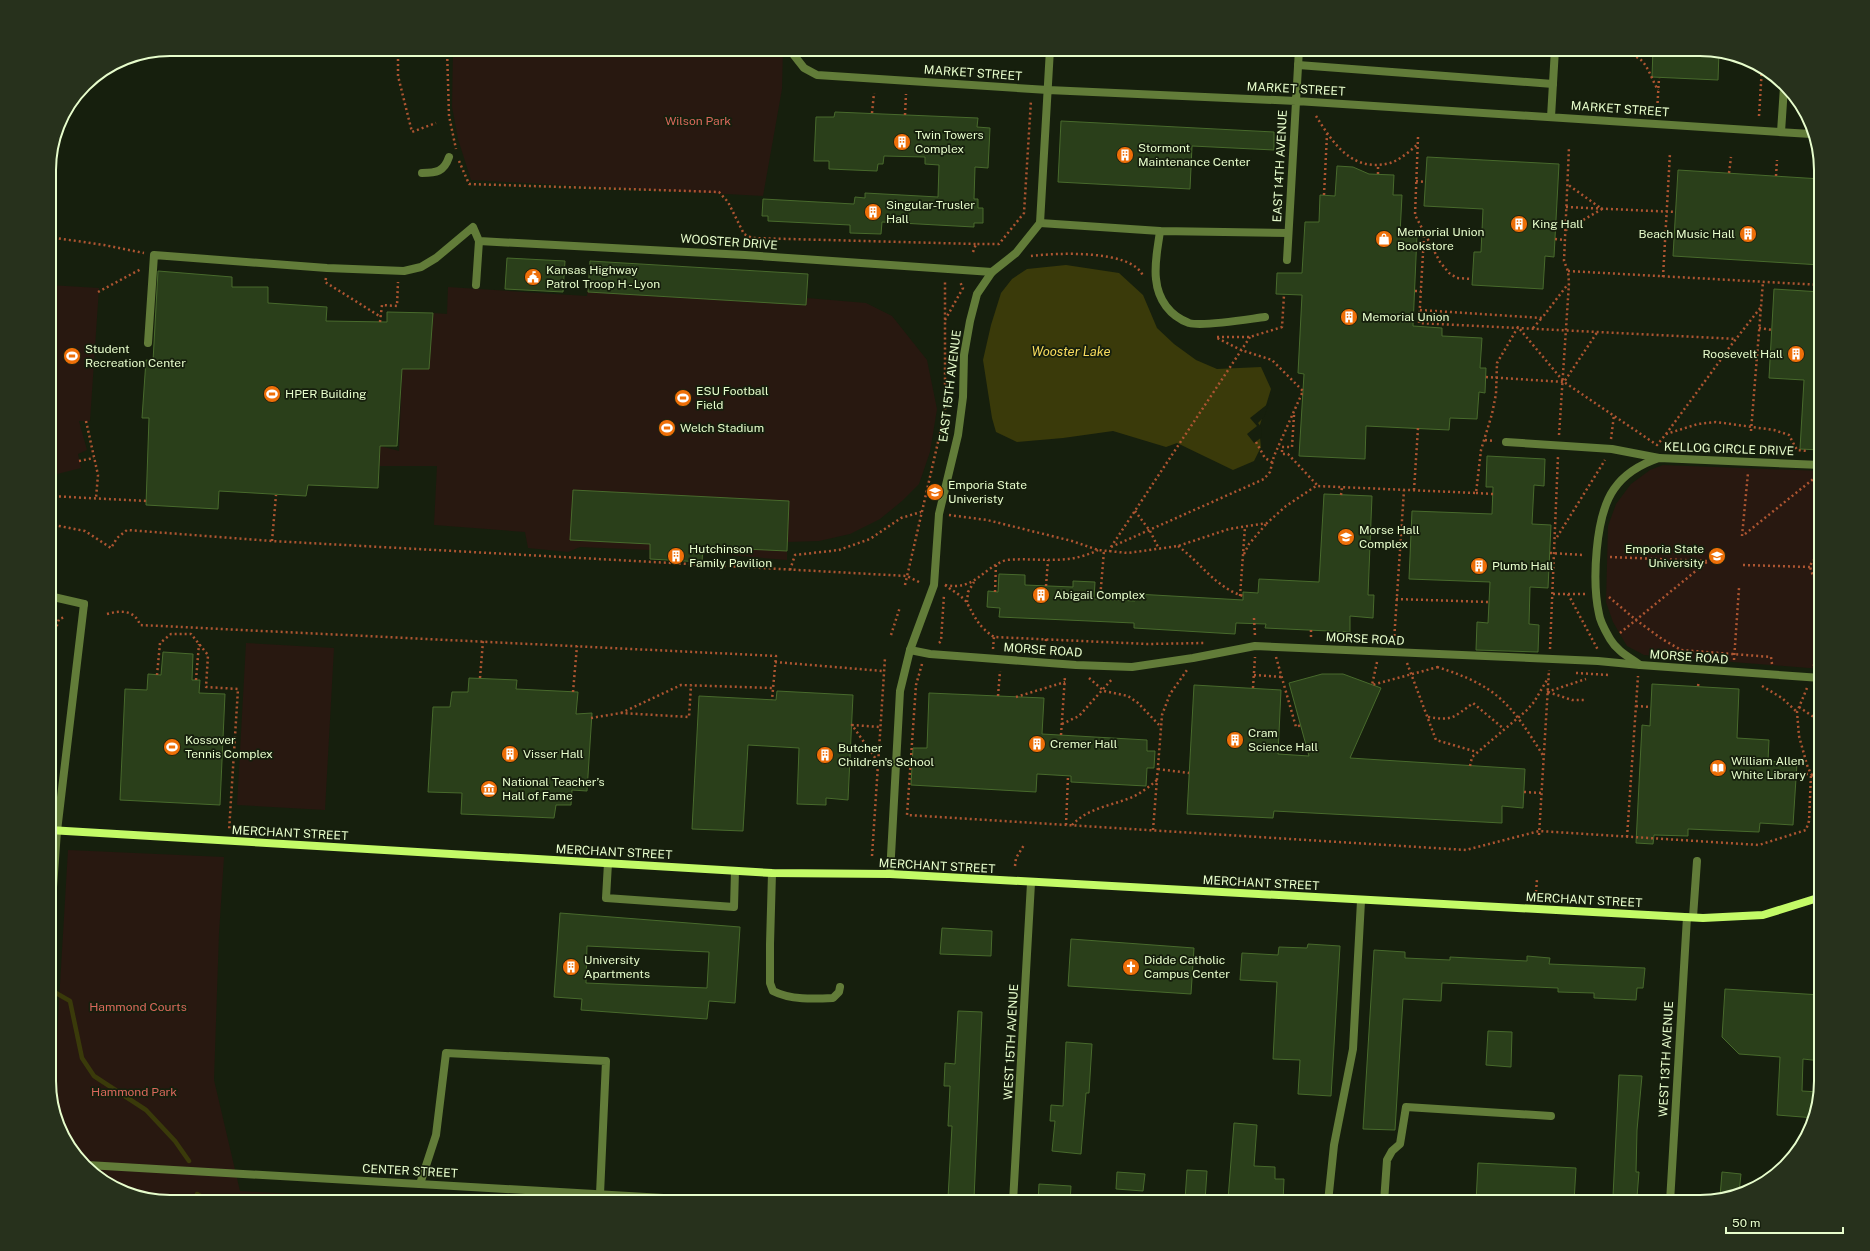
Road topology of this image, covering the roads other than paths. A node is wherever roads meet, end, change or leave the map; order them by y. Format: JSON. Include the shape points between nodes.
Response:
{"nodes":[{"id":1,"x":795,"y":56,"type":"edge"},
{"id":2,"x":1050,"y":56,"type":"edge"},
{"id":3,"x":1299,"y":56,"type":"edge"},
{"id":4,"x":1555,"y":56,"type":"edge"},
{"id":5,"x":1298,"y":65,"type":"junction"},
{"id":6,"x":1553,"y":84,"type":"junction"},
{"id":7,"x":1048,"y":90,"type":"junction"},
{"id":8,"x":1784,"y":93,"type":"edge"},
{"id":9,"x":1296,"y":101,"type":"junction"},
{"id":10,"x":1551,"y":117,"type":"junction"},
{"id":11,"x":1781,"y":132,"type":"junction"},
{"id":12,"x":1808,"y":134,"type":"edge"},
{"id":13,"x":449,"y":157,"type":"dead end"},
{"id":14,"x":422,"y":173,"type":"dead end"},
{"id":15,"x":1040,"y":223,"type":"junction"},
{"id":16,"x":1160,"y":231,"type":"junction"},
{"id":17,"x":1288,"y":233,"type":"junction"},
{"id":18,"x":478,"y":241,"type":"junction"},
{"id":19,"x":1287,"y":260,"type":"dead end"},
{"id":20,"x":992,"y":272,"type":"junction"},
{"id":21,"x":476,"y":285,"type":"dead end"},
{"id":22,"x":1265,"y":317,"type":"dead end"},
{"id":23,"x":148,"y":343,"type":"dead end"},
{"id":24,"x":1506,"y":442,"type":"dead end"},
{"id":25,"x":1658,"y":458,"type":"junction"},
{"id":26,"x":1814,"y":465,"type":"edge"},
{"id":27,"x":56,"y":598,"type":"edge"},
{"id":28,"x":910,"y":650,"type":"junction"},
{"id":29,"x":1640,"y":665,"type":"junction"},
{"id":30,"x":1814,"y":680,"type":"edge"},
{"id":31,"x":56,"y":809,"type":"edge"},
{"id":32,"x":56,"y":831,"type":"edge"},
{"id":33,"x":1697,"y":861,"type":"dead end"},
{"id":34,"x":608,"y":863,"type":"junction"},
{"id":35,"x":735,"y":871,"type":"junction"},
{"id":36,"x":772,"y":873,"type":"junction"},
{"id":37,"x":890,"y":874,"type":"junction"},
{"id":38,"x":1031,"y":882,"type":"junction"},
{"id":39,"x":1814,"y":898,"type":"edge"},
{"id":40,"x":1361,"y":901,"type":"junction"},
{"id":41,"x":1690,"y":917,"type":"junction"},
{"id":42,"x":840,"y":987,"type":"dead end"},
{"id":43,"x":1550,"y":1116,"type":"dead end"},
{"id":44,"x":93,"y":1165,"type":"edge"},
{"id":45,"x":420,"y":1184,"type":"junction"},
{"id":46,"x":600,"y":1194,"type":"junction"},
{"id":47,"x":617,"y":1195,"type":"edge"},
{"id":48,"x":1013,"y":1195,"type":"edge"},
{"id":49,"x":1329,"y":1195,"type":"edge"},
{"id":50,"x":1384,"y":1195,"type":"edge"},
{"id":51,"x":1670,"y":1195,"type":"edge"}],
"edges":[{"from":1,"to":7,"type":"street","name":"MARKET STREET","via":[[804,68],[817,75]]},
{"from":2,"to":7,"type":"street"},
{"from":3,"to":5,"type":"street","name":"EAST 14TH AVENUE"},
{"from":4,"to":6,"type":"street"},
{"from":5,"to":6,"type":"street"},
{"from":5,"to":9,"type":"street","name":"EAST 14TH AVENUE"},
{"from":6,"to":10,"type":"street"},
{"from":7,"to":9,"type":"street","name":"MARKET STREET"},
{"from":7,"to":15,"type":"street"},
{"from":8,"to":11,"type":"street"},
{"from":9,"to":10,"type":"street","name":"MARKET STREET"},
{"from":9,"to":17,"type":"street","name":"EAST 14TH AVENUE"},
{"from":10,"to":11,"type":"street","name":"MARKET STREET"},
{"from":11,"to":12,"type":"street","name":"MARKET STREET"},
{"from":13,"to":14,"type":"street","via":[[446,165],[436,173]]},
{"from":15,"to":16,"type":"street"},
{"from":15,"to":20,"type":"street","name":"EAST 15TH AVENUE","via":[[1016,253]]},
{"from":16,"to":17,"type":"street"},
{"from":16,"to":22,"type":"street","via":[[1156,280],[1159,294],[1167,310],[1190,323],[1219,323]]},
{"from":17,"to":19,"type":"street","name":"EAST 14TH AVENUE"},
{"from":18,"to":20,"type":"street","name":"WOOSTER DRIVE","via":[[745,255]]},
{"from":18,"to":21,"type":"street"},
{"from":18,"to":23,"type":"street","via":[[473,227],[436,258],[421,267],[399,272],[154,259]]},
{"from":20,"to":28,"type":"street","name":"EAST 15TH AVENUE","via":[[977,294],[970,321],[964,355],[963,397],[958,435],[938,514],[934,585]]},
{"from":24,"to":25,"type":"street","via":[[1612,450]]},
{"from":25,"to":26,"type":"street","name":"KELLOG CIRCLE DRIVE"},
{"from":25,"to":29,"type":"street","name":"KELLOG CIRCLE DRIVE","via":[[1625,477],[1614,489],[1600,520],[1596,594],[1599,616],[1610,639],[1619,650]]},
{"from":27,"to":31,"type":"street","via":[[84,604]]},
{"from":28,"to":29,"type":"street","name":"MORSE ROAD","via":[[930,654],[1076,665],[1132,666],[1255,646]]},
{"from":28,"to":37,"type":"street","name":"EAST 15TH AVENUE","via":[[900,691]]},
{"from":29,"to":30,"type":"street","name":"MORSE ROAD"},
{"from":32,"to":34,"type":"main road","name":"MERCHANT STREET"},
{"from":33,"to":41,"type":"street","name":"WEST 13TH AVENUE"},
{"from":34,"to":35,"type":"main road","name":"MERCHANT STREET"},
{"from":34,"to":35,"type":"street","via":[[606,898],[734,907]]},
{"from":35,"to":36,"type":"main road","name":"MERCHANT STREET"},
{"from":36,"to":37,"type":"main road","name":"MERCHANT STREET"},
{"from":36,"to":42,"type":"street","via":[[772,991],[811,999],[833,998]]},
{"from":37,"to":38,"type":"main road","name":"MERCHANT STREET"},
{"from":38,"to":40,"type":"main road","name":"MERCHANT STREET"},
{"from":38,"to":48,"type":"street","name":"WEST 15TH AVENUE"},
{"from":39,"to":41,"type":"main road","name":"MERCHANT STREET","via":[[1763,915]]},
{"from":40,"to":41,"type":"main road","name":"MERCHANT STREET"},
{"from":40,"to":49,"type":"street","via":[[1353,1049],[1334,1145]]},
{"from":41,"to":51,"type":"street","name":"WEST 13TH AVENUE"},
{"from":43,"to":50,"type":"street","via":[[1406,1107],[1400,1144],[1387,1160]]},
{"from":44,"to":45,"type":"street","name":"CENTER STREET"},
{"from":45,"to":46,"type":"street","name":"CENTER STREET"},
{"from":45,"to":46,"type":"street","via":[[436,1135],[446,1053],[606,1061]]},
{"from":46,"to":47,"type":"street","name":"CENTER STREET"}]}
